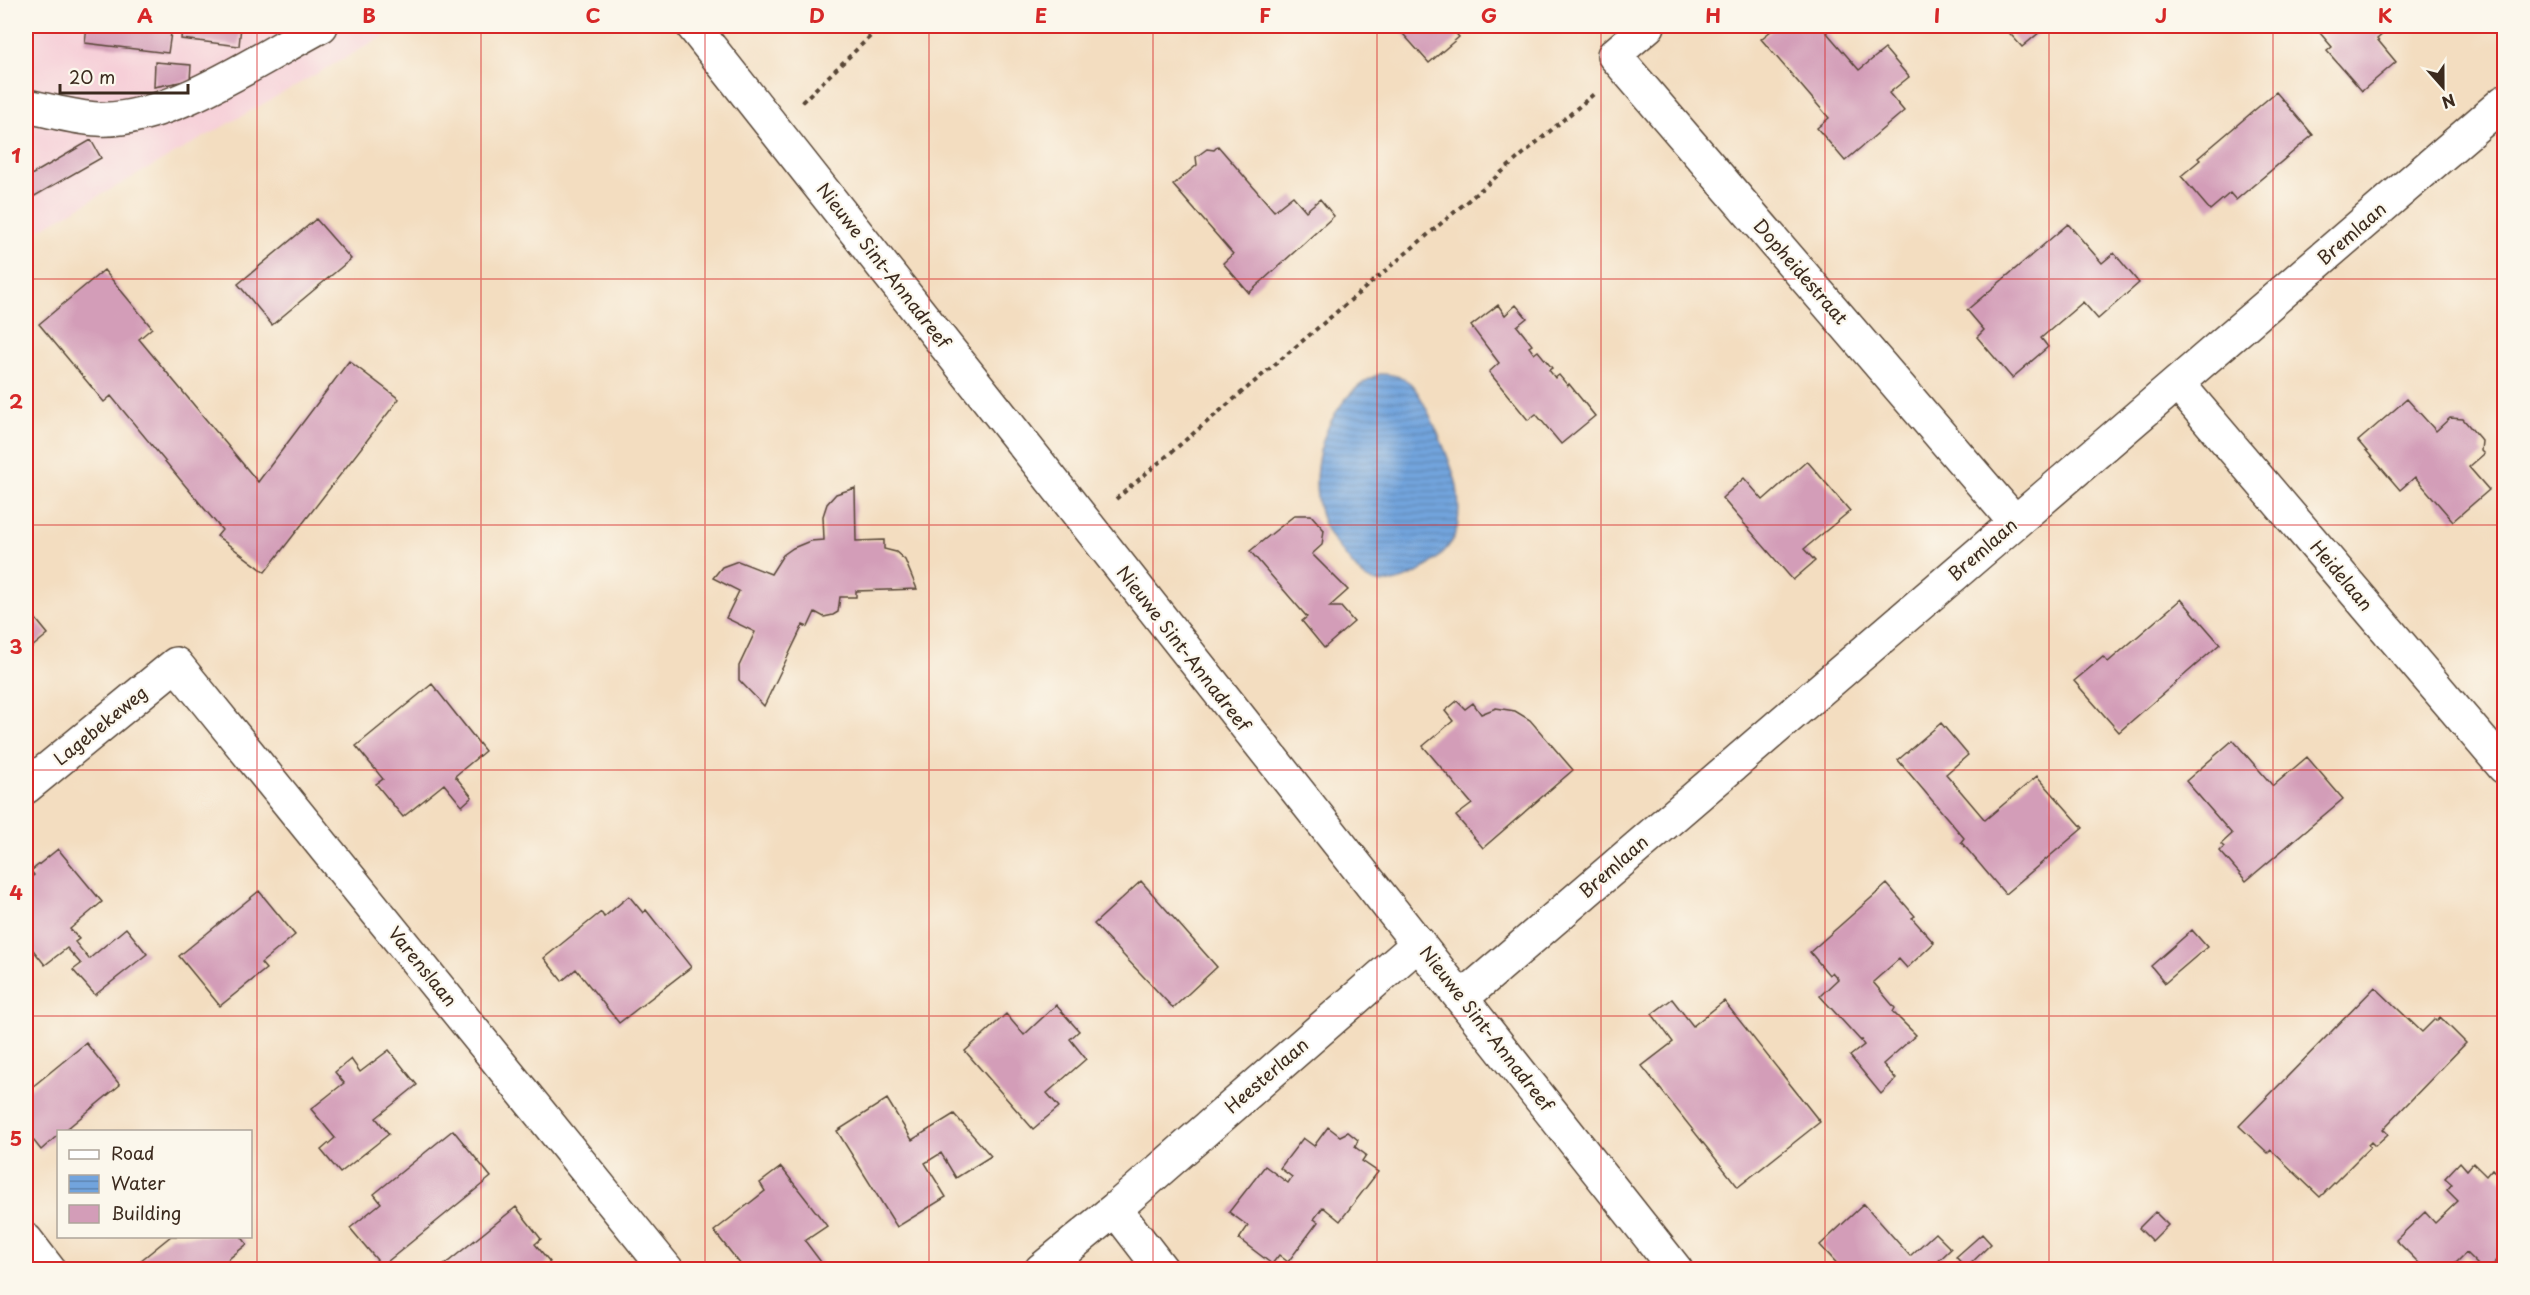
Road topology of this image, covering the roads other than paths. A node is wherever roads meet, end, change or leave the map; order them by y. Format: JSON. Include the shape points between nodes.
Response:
{"nodes":[{"id":1,"x":321,"y":26,"type":"edge"},
{"id":2,"x":693,"y":26,"type":"edge"},
{"id":3,"x":1648,"y":26,"type":"edge"},
{"id":4,"x":2505,"y":102,"type":"edge"},
{"id":5,"x":26,"y":106,"type":"edge"},
{"id":6,"x":2178,"y":384,"type":"junction"},
{"id":7,"x":2015,"y":522,"type":"junction"},
{"id":8,"x":176,"y":664,"type":"joint"},
{"id":9,"x":2505,"y":767,"type":"edge"},
{"id":10,"x":26,"y":787,"type":"edge"},
{"id":11,"x":1419,"y":943,"type":"junction"},
{"id":12,"x":1462,"y":998,"type":"junction"},
{"id":13,"x":1114,"y":1209,"type":"junction"},
{"id":14,"x":26,"y":1240,"type":"edge"},
{"id":15,"x":50,"y":1269,"type":"edge"},
{"id":16,"x":667,"y":1269,"type":"edge"},
{"id":17,"x":1041,"y":1269,"type":"edge"},
{"id":18,"x":1162,"y":1269,"type":"edge"},
{"id":19,"x":1677,"y":1269,"type":"edge"}],
"edges":[{"from":1,"to":5,"type":"street","via":[[179,103],[139,116],[98,119]]},
{"from":2,"to":11,"type":"street","name":"Nieuwe Sint-Annadreef"},
{"from":3,"to":7,"type":"street","name":"Dopheidestraat","via":[[1614,55]]},
{"from":4,"to":6,"type":"street","name":"Bremlaan"},
{"from":6,"to":7,"type":"street","name":"Bremlaan"},
{"from":6,"to":9,"type":"street","name":"Heidelaan"},
{"from":7,"to":12,"type":"street","name":"Bremlaan"},
{"from":8,"to":10,"type":"street","name":"Lagebekeweg"},
{"from":8,"to":16,"type":"street","name":"Varenslaan"},
{"from":11,"to":12,"type":"street","name":"Nieuwe Sint-Annadreef"},
{"from":11,"to":13,"type":"street","name":"Heesterlaan"},
{"from":12,"to":19,"type":"street","name":"Nieuwe Sint-Annadreef"},
{"from":13,"to":17,"type":"street","name":"Heesterlaan"},
{"from":13,"to":18,"type":"street"},
{"from":14,"to":15,"type":"street"}]}
